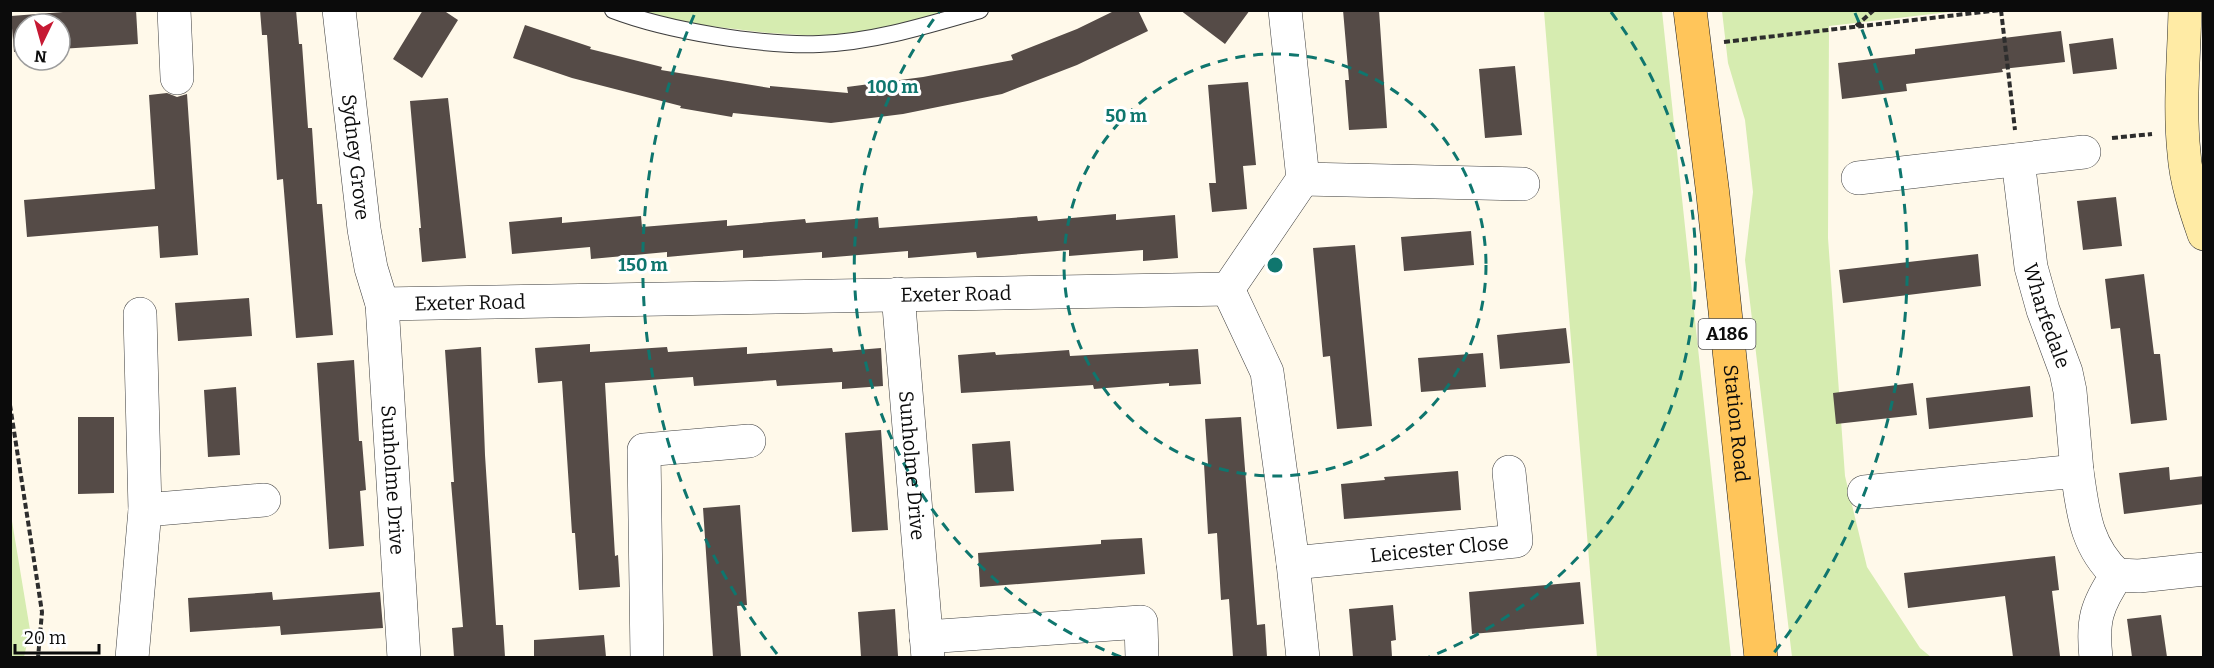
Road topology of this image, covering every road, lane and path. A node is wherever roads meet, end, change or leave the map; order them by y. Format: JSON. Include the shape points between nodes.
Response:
{"nodes":[{"id":1,"x":174,"y":10,"type":"edge"},
{"id":2,"x":339,"y":10,"type":"edge"},
{"id":3,"x":613,"y":10,"type":"edge"},
{"id":4,"x":980,"y":10,"type":"edge"},
{"id":5,"x":1285,"y":10,"type":"edge"},
{"id":6,"x":1690,"y":10,"type":"edge"},
{"id":7,"x":1874,"y":10,"type":"edge"},
{"id":8,"x":2001,"y":10,"type":"edge"},
{"id":9,"x":2185,"y":10,"type":"edge"},
{"id":10,"x":1856,"y":26,"type":"junction"},
{"id":11,"x":1720,"y":42,"type":"dead end"},
{"id":12,"x":177,"y":78,"type":"dead end"},
{"id":13,"x":2193,"y":84,"type":"edge"},
{"id":14,"x":2182,"y":131,"type":"junction"},
{"id":15,"x":2084,"y":152,"type":"joint"},
{"id":16,"x":2018,"y":160,"type":"junction"},
{"id":17,"x":1857,"y":178,"type":"dead end"},
{"id":18,"x":1303,"y":179,"type":"junction"},
{"id":19,"x":1523,"y":184,"type":"dead end"},
{"id":20,"x":2204,"y":234,"type":"edge"},
{"id":21,"x":1228,"y":288,"type":"junction"},
{"id":22,"x":898,"y":294,"type":"junction"},
{"id":23,"x":382,"y":303,"type":"junction"},
{"id":24,"x":140,"y":314,"type":"dead end"},
{"id":25,"x":10,"y":405,"type":"edge"},
{"id":26,"x":749,"y":441,"type":"dead end"},
{"id":27,"x":2077,"y":471,"type":"junction"},
{"id":28,"x":1509,"y":472,"type":"dead end"},
{"id":29,"x":1864,"y":492,"type":"dead end"},
{"id":30,"x":264,"y":500,"type":"dead end"},
{"id":31,"x":145,"y":510,"type":"junction"},
{"id":32,"x":1293,"y":563,"type":"junction"},
{"id":33,"x":2204,"y":569,"type":"edge"},
{"id":34,"x":2117,"y":575,"type":"junction"},
{"id":35,"x":927,"y":647,"type":"edge"},
{"id":36,"x":38,"y":657,"type":"edge"},
{"id":37,"x":132,"y":657,"type":"edge"},
{"id":38,"x":404,"y":657,"type":"edge"},
{"id":39,"x":647,"y":657,"type":"edge"},
{"id":40,"x":1142,"y":657,"type":"edge"},
{"id":41,"x":1303,"y":657,"type":"edge"},
{"id":42,"x":1761,"y":657,"type":"edge"},
{"id":43,"x":2096,"y":657,"type":"edge"}],
"edges":[{"from":1,"to":12,"type":"street"},
{"from":2,"to":23,"type":"street","name":"Sydney Grove","via":[[364,229]]},
{"from":3,"to":4,"type":"lane","via":[[712,35],[819,44],[876,37]]},
{"from":5,"to":18,"type":"street"},
{"from":6,"to":42,"type":"main road","name":"Station Road","number":"A186"},
{"from":7,"to":10,"type":"path"},
{"from":8,"to":10,"type":"path"},
{"from":8,"to":16,"type":"path"},
{"from":9,"to":13,"type":"street"},
{"from":10,"to":11,"type":"path"},
{"from":13,"to":14,"type":"street"},
{"from":14,"to":15,"type":"path","via":[[2095,140]]},
{"from":14,"to":20,"type":"street","via":[[2188,179]]},
{"from":15,"to":16,"type":"street"},
{"from":16,"to":17,"type":"street"},
{"from":16,"to":27,"type":"street","name":"Wharfedale","via":[[2031,267],[2070,391]]},
{"from":18,"to":19,"type":"street"},
{"from":18,"to":21,"type":"street"},
{"from":21,"to":22,"type":"street","name":"Exeter Road"},
{"from":21,"to":32,"type":"street","via":[[1267,372]]},
{"from":22,"to":23,"type":"street","name":"Exeter Road"},
{"from":22,"to":35,"type":"street","name":"Sunholme Drive"},
{"from":23,"to":38,"type":"street","name":"Sunholme Drive"},
{"from":24,"to":31,"type":"street"},
{"from":25,"to":36,"type":"path","via":[[42,612]]},
{"from":26,"to":39,"type":"street","via":[[644,450]]},
{"from":27,"to":29,"type":"street"},
{"from":27,"to":34,"type":"street","name":"Wharfedale","via":[[2088,533]]},
{"from":28,"to":32,"type":"street","name":"Leicester Close","via":[[1516,541]]},
{"from":30,"to":31,"type":"street"},
{"from":31,"to":37,"type":"street"},
{"from":32,"to":41,"type":"street"},
{"from":33,"to":34,"type":"street"},
{"from":34,"to":43,"type":"street","via":[[2095,616]]},
{"from":35,"to":40,"type":"street","name":"Sunholme Drive","via":[[1141,622]]}]}
